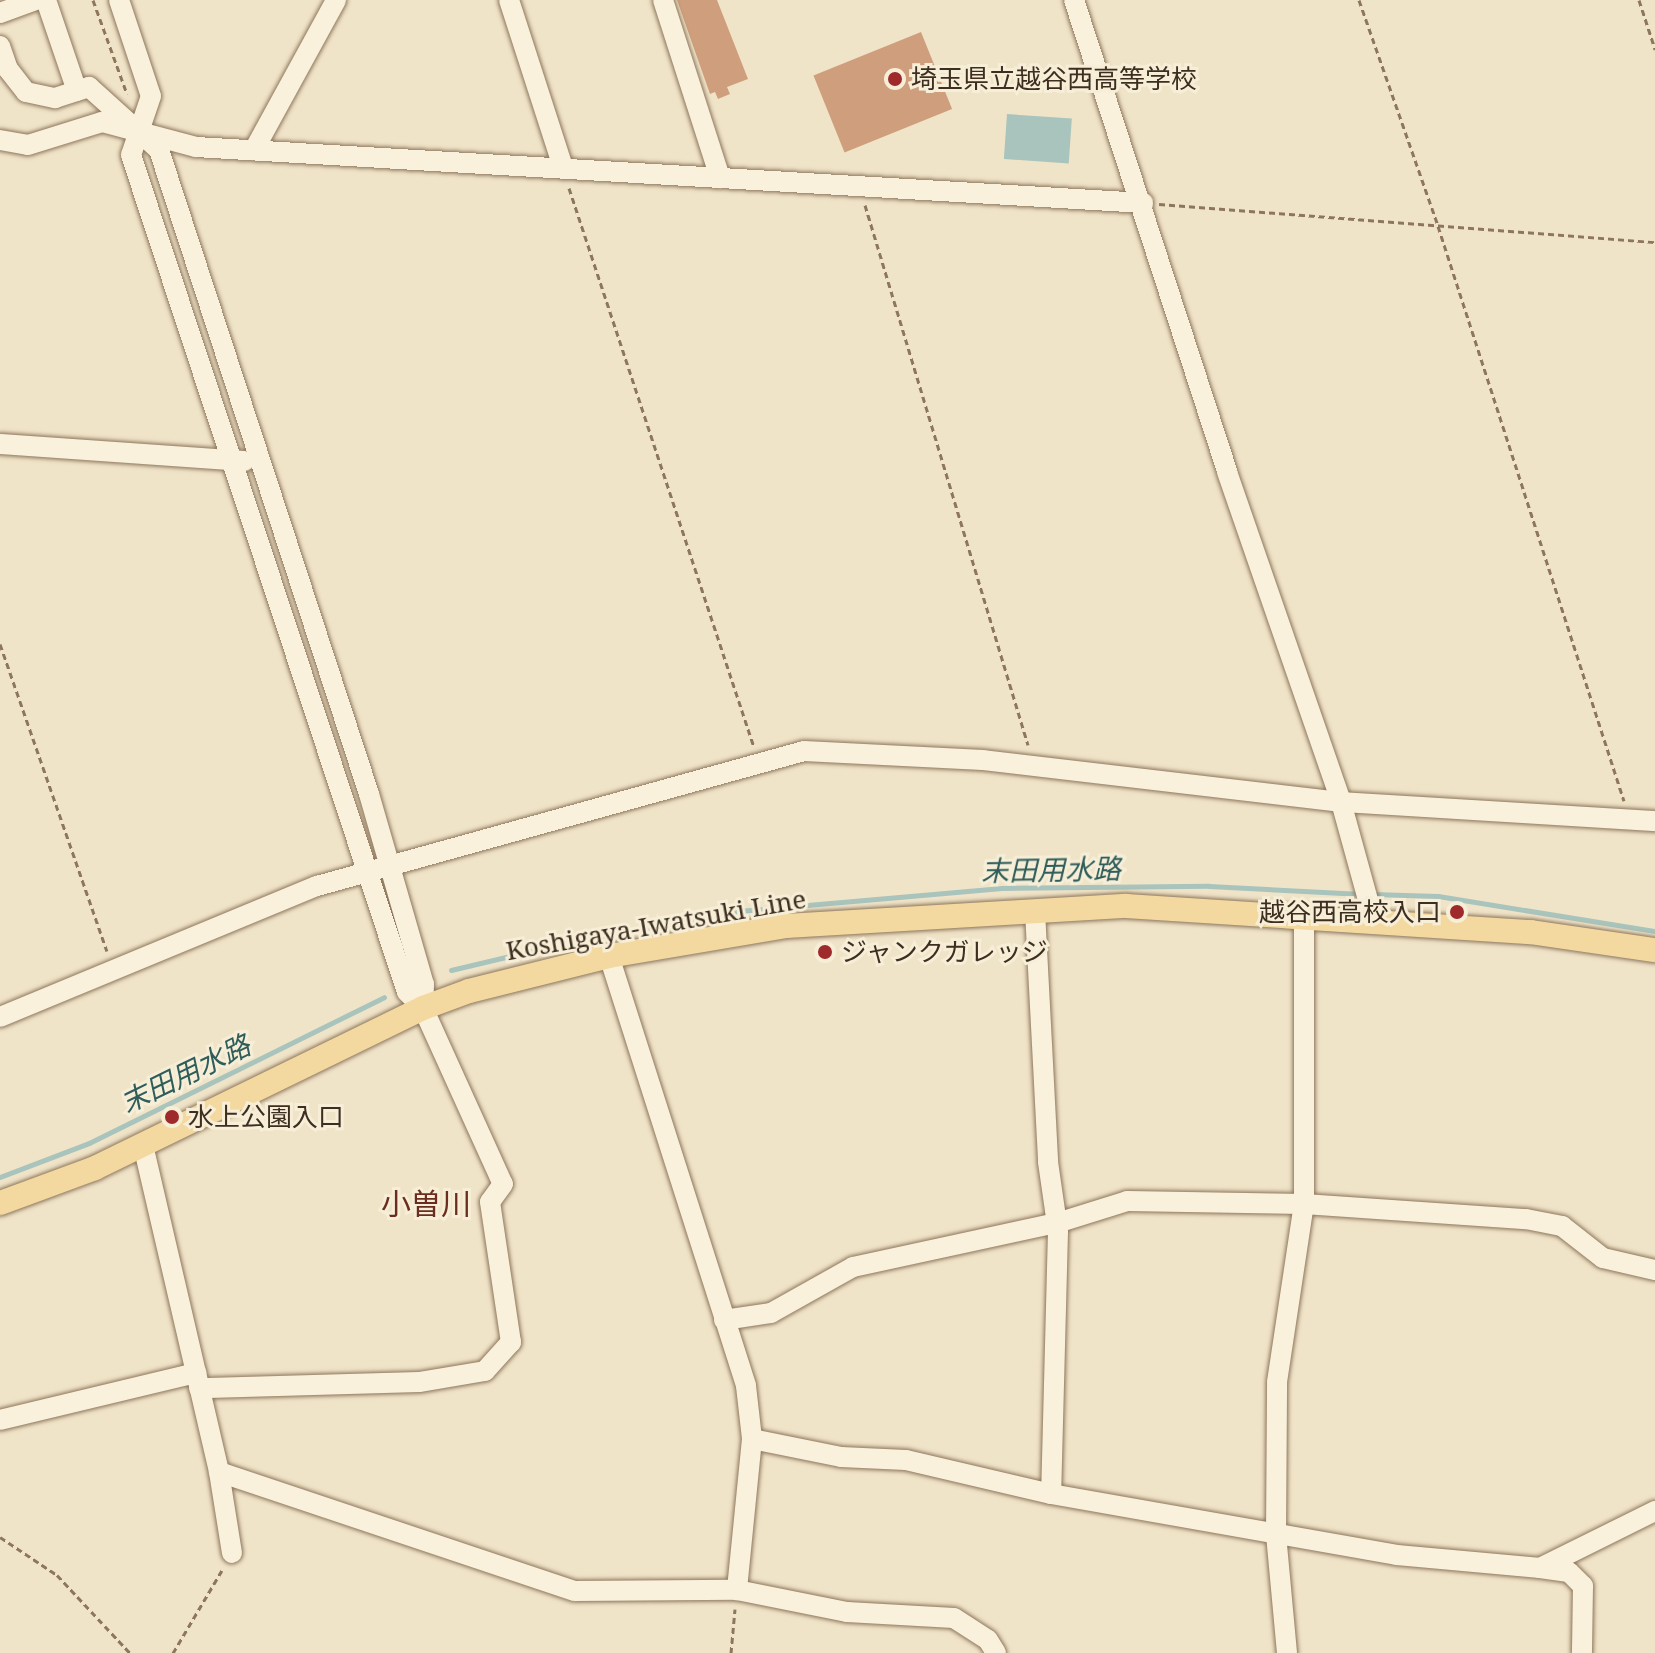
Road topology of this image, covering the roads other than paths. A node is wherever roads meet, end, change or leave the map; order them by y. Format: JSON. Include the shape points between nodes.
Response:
{"nodes":[{"id":1,"x":35,"y":0,"type":"edge"},
{"id":2,"x":46,"y":0,"type":"edge"},
{"id":3,"x":119,"y":0,"type":"edge"},
{"id":4,"x":336,"y":0,"type":"edge"},
{"id":5,"x":509,"y":0,"type":"edge"},
{"id":6,"x":663,"y":0,"type":"edge"},
{"id":7,"x":1074,"y":0,"type":"edge"},
{"id":8,"x":0,"y":13,"type":"edge"},
{"id":9,"x":0,"y":46,"type":"edge"},
{"id":10,"x":77,"y":91,"type":"junction"},
{"id":11,"x":140,"y":131,"type":"junction"},
{"id":12,"x":0,"y":140,"type":"edge"},
{"id":13,"x":254,"y":150,"type":"junction"},
{"id":14,"x":563,"y":167,"type":"junction"},
{"id":15,"x":720,"y":178,"type":"junction"},
{"id":16,"x":1143,"y":203,"type":"junction"},
{"id":17,"x":0,"y":444,"type":"edge"},
{"id":18,"x":232,"y":460,"type":"junction"},
{"id":19,"x":260,"y":463,"type":"junction"},
{"id":20,"x":1341,"y":802,"type":"junction"},
{"id":21,"x":1655,"y":821,"type":"edge"},
{"id":22,"x":386,"y":864,"type":"junction"},
{"id":23,"x":366,"y":871,"type":"junction"},
{"id":24,"x":1370,"y":903,"type":"junction"},
{"id":25,"x":1035,"y":911,"type":"junction"},
{"id":26,"x":1304,"y":918,"type":"junction"},
{"id":27,"x":1655,"y":950,"type":"edge"},
{"id":28,"x":609,"y":956,"type":"junction"},
{"id":29,"x":423,"y":1008,"type":"junction"},
{"id":30,"x":0,"y":1017,"type":"edge"},
{"id":31,"x":143,"y":1145,"type":"junction"},
{"id":32,"x":0,"y":1203,"type":"edge"},
{"id":33,"x":1304,"y":1204,"type":"junction"},
{"id":34,"x":1057,"y":1223,"type":"junction"},
{"id":35,"x":1655,"y":1270,"type":"edge"},
{"id":36,"x":724,"y":1320,"type":"junction"},
{"id":37,"x":197,"y":1380,"type":"junction"},
{"id":38,"x":0,"y":1420,"type":"edge"},
{"id":39,"x":752,"y":1439,"type":"junction"},
{"id":40,"x":219,"y":1472,"type":"junction"},
{"id":41,"x":1051,"y":1494,"type":"junction"},
{"id":42,"x":1655,"y":1511,"type":"edge"},
{"id":43,"x":1276,"y":1535,"type":"junction"},
{"id":44,"x":232,"y":1553,"type":"road end"},
{"id":45,"x":1540,"y":1568,"type":"junction"},
{"id":46,"x":737,"y":1590,"type":"junction"},
{"id":47,"x":996,"y":1653,"type":"edge"},
{"id":48,"x":1287,"y":1653,"type":"edge"},
{"id":49,"x":1582,"y":1653,"type":"edge"}],
"edges":[{"from":1,"to":8,"type":"street"},
{"from":2,"to":10,"type":"street"},
{"from":3,"to":11,"type":"street","via":[[151,96]]},
{"from":4,"to":13,"type":"street"},
{"from":5,"to":14,"type":"street"},
{"from":6,"to":15,"type":"street"},
{"from":7,"to":16,"type":"street"},
{"from":9,"to":10,"type":"street","via":[[8,69],[26,92],[55,98]]},
{"from":10,"to":11,"type":"street","via":[[89,87]]},
{"from":11,"to":12,"type":"street","via":[[102,122],[28,145],[15,147]]},
{"from":11,"to":13,"type":"street","via":[[196,147]]},
{"from":11,"to":18,"type":"street","via":[[131,155]]},
{"from":11,"to":19,"type":"street","via":[[159,150]]},
{"from":13,"to":14,"type":"street"},
{"from":14,"to":15,"type":"street"},
{"from":15,"to":16,"type":"street"},
{"from":16,"to":20,"type":"street","via":[[1227,472]]},
{"from":17,"to":18,"type":"street"},
{"from":18,"to":19,"type":"street"},
{"from":18,"to":23,"type":"street"},
{"from":19,"to":22,"type":"street","via":[[369,794]]},
{"from":20,"to":21,"type":"street"},
{"from":20,"to":22,"type":"street","via":[[1033,765],[804,751]]},
{"from":20,"to":24,"type":"street"},
{"from":22,"to":23,"type":"street"},
{"from":22,"to":29,"type":"street","via":[[424,984]]},
{"from":23,"to":29,"type":"street","via":[[407,992]]},
{"from":23,"to":30,"type":"street"},
{"from":24,"to":26,"type":"main road","name":"Koshigaya-Iwatsuki Line"},
{"from":24,"to":27,"type":"main road","name":"Koshigaya-Iwatsuki Line"},
{"from":25,"to":26,"type":"main road","name":"Koshigaya-Iwatsuki Line","via":[[1126,906]]},
{"from":25,"to":28,"type":"main road","name":"Koshigaya-Iwatsuki Line","via":[[786,926]]},
{"from":25,"to":34,"type":"street","via":[[1048,1162]]},
{"from":26,"to":33,"type":"street"},
{"from":28,"to":29,"type":"main road","name":"Koshigaya-Iwatsuki Line","via":[[507,979]]},
{"from":28,"to":36,"type":"street"},
{"from":29,"to":31,"type":"main road","name":"Koshigaya-Iwatsuki Line"},
{"from":29,"to":37,"type":"street","via":[[503,1184],[490,1202],[511,1342],[485,1371],[419,1382]]},
{"from":31,"to":32,"type":"main road","name":"Koshigaya-Iwatsuki Line"},
{"from":31,"to":37,"type":"street"},
{"from":33,"to":34,"type":"street","via":[[1127,1201]]},
{"from":33,"to":35,"type":"street","via":[[1526,1219],[1562,1226],[1603,1258]]},
{"from":33,"to":43,"type":"street","via":[[1277,1382]]},
{"from":34,"to":36,"type":"street","via":[[853,1267],[771,1313]]},
{"from":34,"to":41,"type":"street"},
{"from":36,"to":39,"type":"street","via":[[746,1386]]},
{"from":37,"to":38,"type":"street"},
{"from":37,"to":40,"type":"street"},
{"from":39,"to":41,"type":"street","via":[[841,1457],[906,1460]]},
{"from":39,"to":46,"type":"street"},
{"from":40,"to":44,"type":"street"},
{"from":40,"to":46,"type":"street","via":[[575,1591]]},
{"from":41,"to":43,"type":"street"},
{"from":42,"to":45,"type":"street"},
{"from":43,"to":45,"type":"street","via":[[1397,1555]]},
{"from":43,"to":48,"type":"street"},
{"from":45,"to":49,"type":"street","via":[[1569,1572],[1583,1586]]},
{"from":46,"to":47,"type":"street","via":[[847,1612],[954,1618],[988,1640]]}]}
